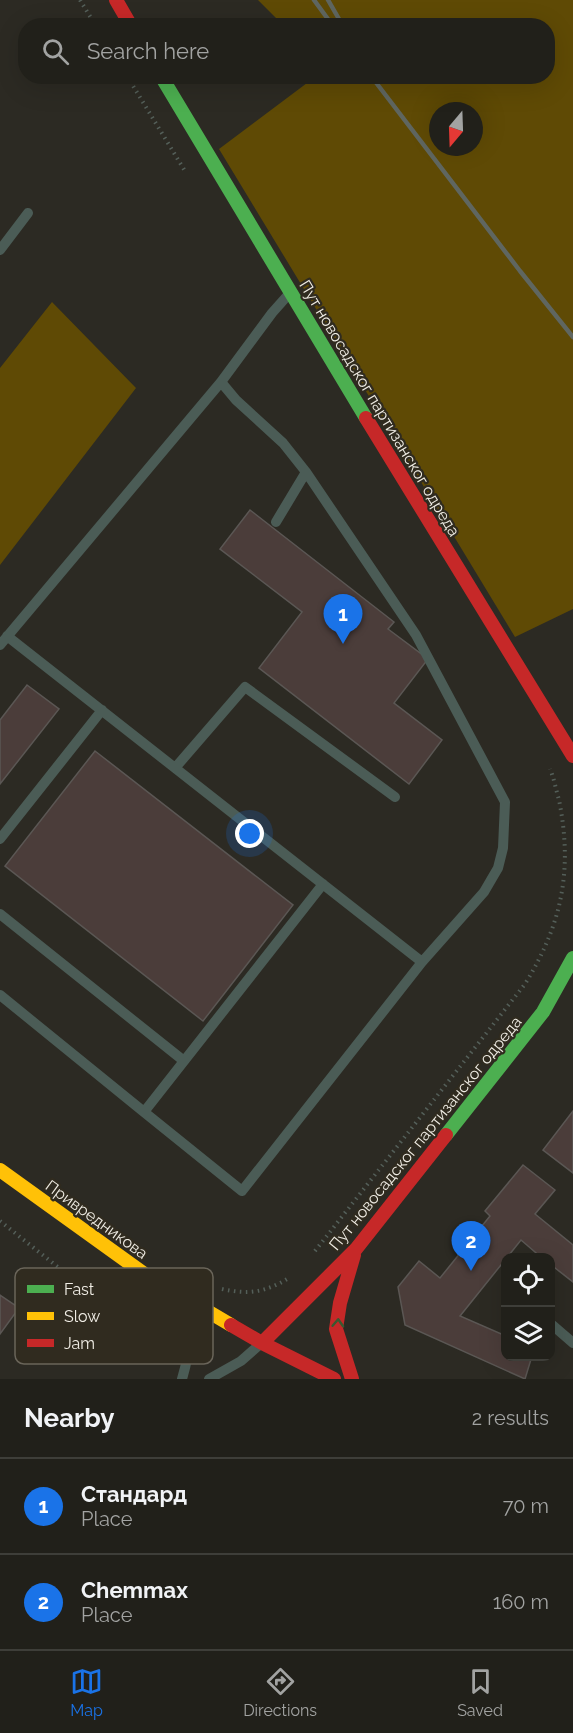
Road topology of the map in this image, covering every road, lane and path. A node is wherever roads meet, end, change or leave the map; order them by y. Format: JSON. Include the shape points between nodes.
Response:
{"nodes":[{"id":1,"x":80,"y":0,"type":"edge"},
{"id":2,"x":116,"y":0,"type":"edge"},
{"id":3,"x":91,"y":18,"type":"edge"},
{"id":4,"x":126,"y":18,"type":"edge"},
{"id":5,"x":132,"y":84,"type":"edge"},
{"id":6,"x":166,"y":84,"type":"edge"},
{"id":7,"x":188,"y":175,"type":"dead end"},
{"id":8,"x":28,"y":213,"type":"dead end"},
{"id":9,"x":0,"y":250,"type":"edge"},
{"id":10,"x":290,"y":293,"type":"junction"},
{"id":11,"x":220,"y":382,"type":"junction"},
{"id":12,"x":306,"y":472,"type":"junction"},
{"id":13,"x":276,"y":522,"type":"dead end"},
{"id":14,"x":7,"y":636,"type":"junction"},
{"id":15,"x":0,"y":645,"type":"edge"},
{"id":16,"x":102,"y":710,"type":"junction"},
{"id":17,"x":573,"y":756,"type":"edge"},
{"id":18,"x":545,"y":762,"type":"dead end"},
{"id":19,"x":175,"y":768,"type":"junction"},
{"id":20,"x":395,"y":797,"type":"dead end"},
{"id":21,"x":0,"y":839,"type":"edge"},
{"id":22,"x":323,"y":884,"type":"junction"},
{"id":23,"x":0,"y":914,"type":"edge"},
{"id":24,"x":573,"y":958,"type":"edge"},
{"id":25,"x":422,"y":962,"type":"junction"},
{"id":26,"x":0,"y":995,"type":"edge"},
{"id":27,"x":184,"y":1061,"type":"junction"},
{"id":28,"x":144,"y":1112,"type":"junction"},
{"id":29,"x":0,"y":1170,"type":"edge"},
{"id":30,"x":0,"y":1221,"type":"edge"},
{"id":31,"x":356,"y":1249,"type":"junction"},
{"id":32,"x":315,"y":1251,"type":"dead end"},
{"id":33,"x":59,"y":1268,"type":"edge"},
{"id":34,"x":136,"y":1268,"type":"edge"},
{"id":35,"x":293,"y":1275,"type":"dead end"},
{"id":36,"x":217,"y":1288,"type":"dead end"},
{"id":37,"x":213,"y":1315,"type":"edge"},
{"id":38,"x":555,"y":1327,"type":"edge"},
{"id":39,"x":262,"y":1343,"type":"junction"},
{"id":40,"x":573,"y":1343,"type":"edge"},
{"id":41,"x":186,"y":1364,"type":"edge"},
{"id":42,"x":182,"y":1379,"type":"edge"},
{"id":43,"x":209,"y":1379,"type":"edge"},
{"id":44,"x":334,"y":1379,"type":"edge"},
{"id":45,"x":352,"y":1379,"type":"edge"}],
"edges":[{"from":1,"to":3,"type":"path"},
{"from":2,"to":4,"type":"street"},
{"from":5,"to":7,"type":"path"},
{"from":6,"to":10,"type":"street","name":"Пут новосадског партизанског одреда"},
{"from":8,"to":9,"type":"lane"},
{"from":10,"to":11,"type":"lane"},
{"from":10,"to":17,"type":"street","name":"Пут новосадског партизанског одреда"},
{"from":11,"to":12,"type":"lane","via":[[284,443]]},
{"from":11,"to":14,"type":"lane"},
{"from":12,"to":13,"type":"lane"},
{"from":12,"to":25,"type":"lane","via":[[416,634],[505,802],[506,825],[498,868],[484,892]]},
{"from":14,"to":15,"type":"lane"},
{"from":14,"to":16,"type":"lane"},
{"from":16,"to":19,"type":"lane"},
{"from":16,"to":21,"type":"lane"},
{"from":18,"to":32,"type":"path","via":[[563,818],[567,861],[554,930],[525,984]]},
{"from":19,"to":20,"type":"lane","via":[[244,687]]},
{"from":19,"to":22,"type":"lane"},
{"from":22,"to":25,"type":"lane"},
{"from":22,"to":27,"type":"lane"},
{"from":23,"to":27,"type":"lane"},
{"from":24,"to":31,"type":"street","name":"Пут новосадског партизанског одреда","via":[[543,1012]]},
{"from":25,"to":28,"type":"lane","via":[[242,1191]]},
{"from":26,"to":28,"type":"lane"},
{"from":27,"to":28,"type":"lane"},
{"from":29,"to":34,"type":"street","name":"Привредникова"},
{"from":30,"to":33,"type":"path"},
{"from":31,"to":39,"type":"street","name":"Пут новосадског партизанског одреда"},
{"from":45,"to":31,"type":"street","one_way":true,"via":[[336,1329]]},
{"from":35,"to":36,"type":"path","via":[[270,1289],[240,1293]]},
{"from":37,"to":39,"type":"street","name":"Привредникова"},
{"from":38,"to":40,"type":"lane"},
{"from":39,"to":43,"type":"lane","via":[[241,1361]]},
{"from":39,"to":44,"type":"street","name":"Привредникова"},
{"from":41,"to":42,"type":"lane"}]}
